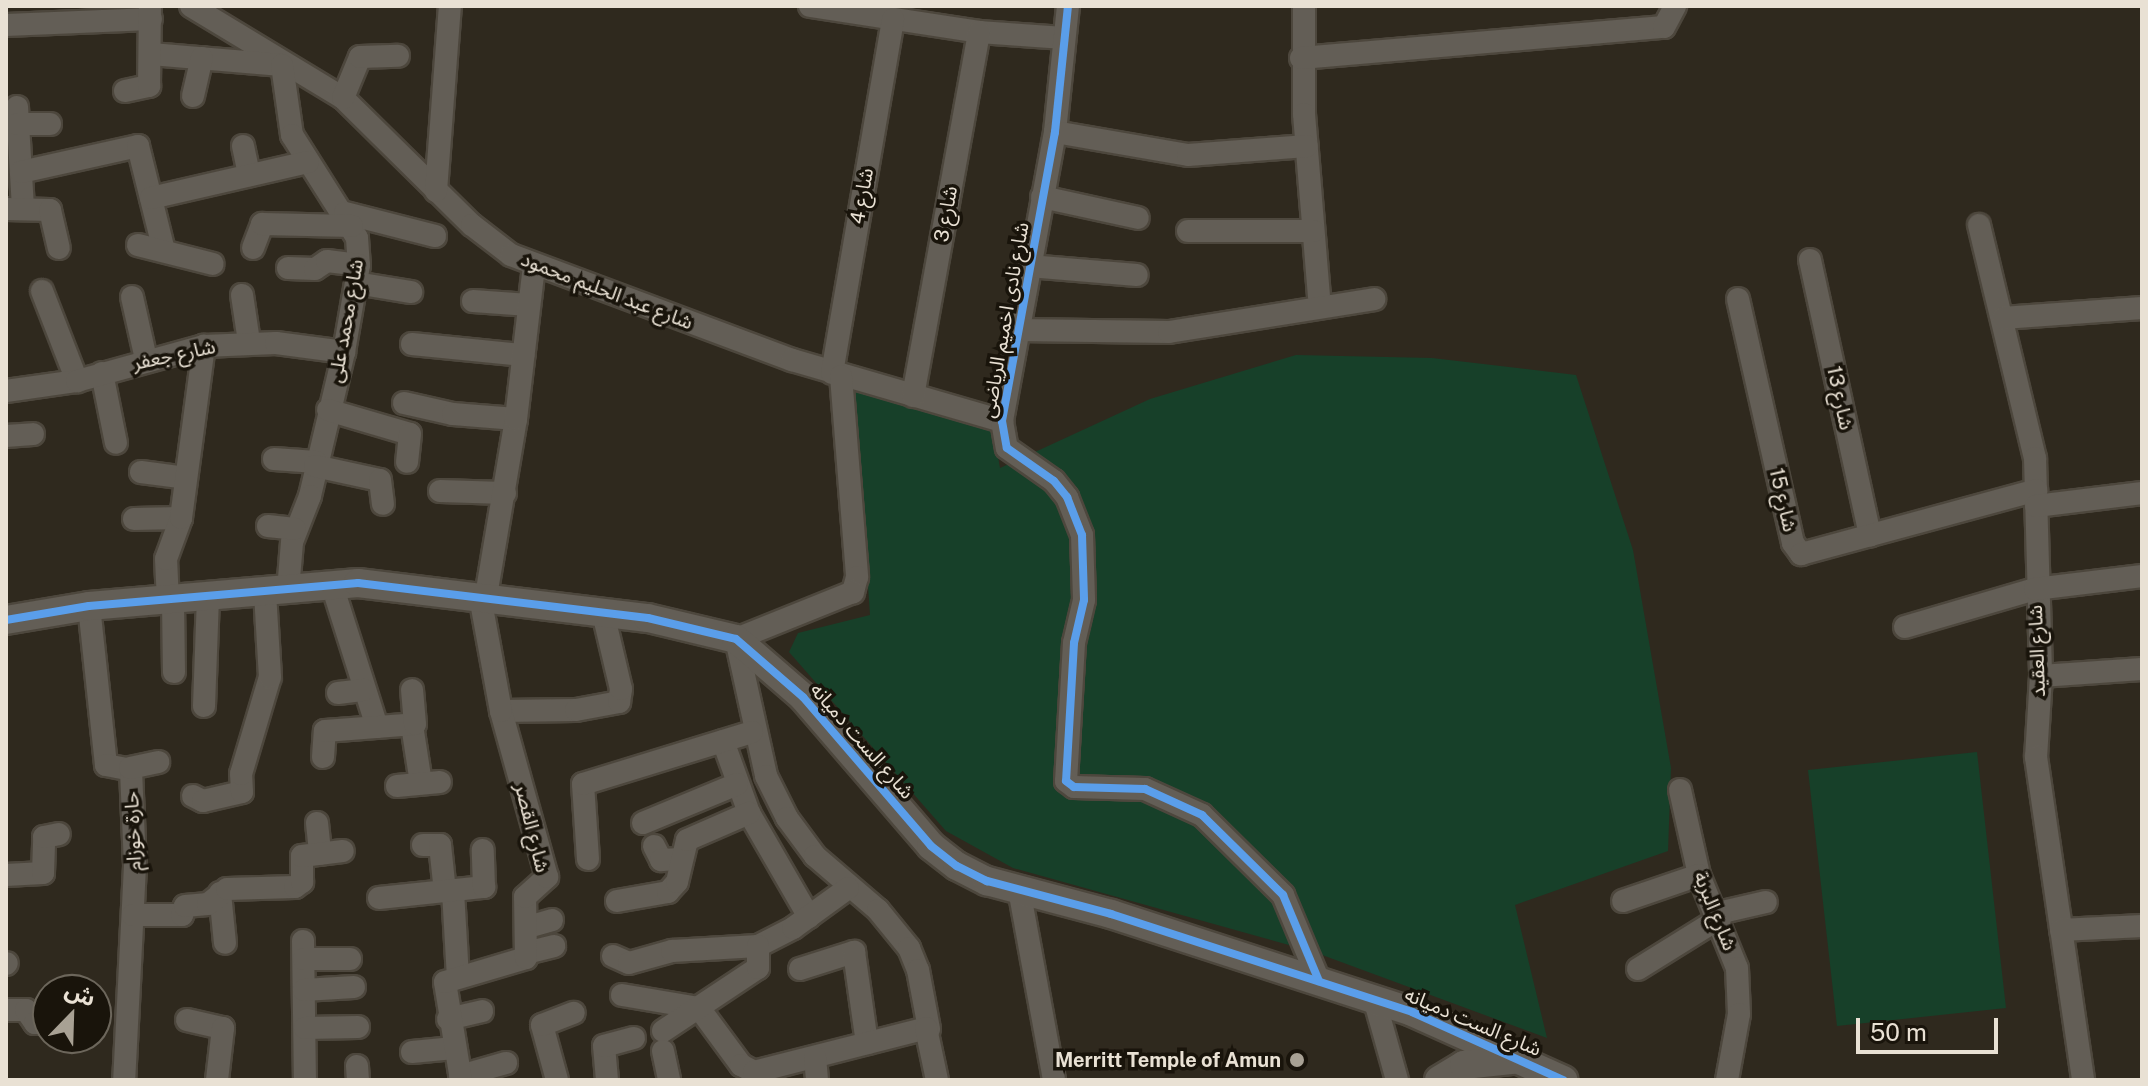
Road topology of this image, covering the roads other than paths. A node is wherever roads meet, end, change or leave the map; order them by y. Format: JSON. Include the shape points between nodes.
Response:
{"nodes":[{"id":1,"x":191,"y":6,"type":"edge"},
{"id":2,"x":450,"y":6,"type":"edge"},
{"id":3,"x":810,"y":6,"type":"edge"},
{"id":4,"x":1068,"y":6,"type":"edge"},
{"id":5,"x":1304,"y":6,"type":"edge"},
{"id":6,"x":1675,"y":6,"type":"edge"},
{"id":7,"x":150,"y":13,"type":"edge"},
{"id":8,"x":893,"y":19,"type":"junction"},
{"id":9,"x":6,"y":25,"type":"edge"},
{"id":10,"x":979,"y":32,"type":"junction"},
{"id":11,"x":1064,"y":38,"type":"junction"},
{"id":12,"x":151,"y":54,"type":"junction"},
{"id":13,"x":398,"y":56,"type":"dead end"},
{"id":14,"x":202,"y":58,"type":"junction"},
{"id":15,"x":1301,"y":58,"type":"junction"},
{"id":16,"x":282,"y":65,"type":"junction"},
{"id":17,"x":125,"y":91,"type":"dead end"},
{"id":18,"x":193,"y":96,"type":"dead end"},
{"id":19,"x":343,"y":98,"type":"junction"},
{"id":20,"x":50,"y":124,"type":"dead end"},
{"id":21,"x":15,"y":129,"type":"edge"},
{"id":22,"x":1055,"y":132,"type":"junction"},
{"id":23,"x":243,"y":146,"type":"dead end"},
{"id":24,"x":1307,"y":146,"type":"junction"},
{"id":25,"x":308,"y":162,"type":"junction"},
{"id":26,"x":21,"y":172,"type":"junction"},
{"id":27,"x":249,"y":175,"type":"junction"},
{"id":28,"x":436,"y":191,"type":"junction"},
{"id":29,"x":1042,"y":197,"type":"junction"},
{"id":30,"x":151,"y":198,"type":"junction"},
{"id":31,"x":15,"y":209,"type":"edge"},
{"id":32,"x":1138,"y":218,"type":"dead end"},
{"id":33,"x":348,"y":219,"type":"junction"},
{"id":34,"x":1979,"y":225,"type":"dead end"},
{"id":35,"x":1188,"y":231,"type":"dead end"},
{"id":36,"x":1313,"y":231,"type":"junction"},
{"id":37,"x":435,"y":236,"type":"dead end"},
{"id":38,"x":138,"y":245,"type":"dead end"},
{"id":39,"x":163,"y":247,"type":"junction"},
{"id":40,"x":59,"y":248,"type":"dead end"},
{"id":41,"x":253,"y":248,"type":"dead end"},
{"id":42,"x":1810,"y":260,"type":"dead end"},
{"id":43,"x":213,"y":264,"type":"dead end"},
{"id":44,"x":534,"y":266,"type":"junction"},
{"id":45,"x":1029,"y":266,"type":"junction"},
{"id":46,"x":288,"y":268,"type":"dead end"},
{"id":47,"x":357,"y":274,"type":"junction"},
{"id":48,"x":1137,"y":275,"type":"dead end"},
{"id":49,"x":411,"y":292,"type":"dead end"},
{"id":50,"x":242,"y":295,"type":"dead end"},
{"id":51,"x":2142,"y":295,"type":"edge"},
{"id":52,"x":132,"y":297,"type":"dead end"},
{"id":53,"x":1374,"y":299,"type":"dead end"},
{"id":54,"x":1738,"y":299,"type":"dead end"},
{"id":55,"x":473,"y":301,"type":"dead end"},
{"id":56,"x":529,"y":305,"type":"junction"},
{"id":57,"x":1320,"y":307,"type":"junction"},
{"id":58,"x":2131,"y":308,"type":"edge"},
{"id":59,"x":49,"y":314,"type":"dead end"},
{"id":60,"x":2003,"y":318,"type":"junction"},
{"id":61,"x":1017,"y":330,"type":"junction"},
{"id":62,"x":249,"y":342,"type":"junction"},
{"id":63,"x":412,"y":344,"type":"dead end"},
{"id":64,"x":204,"y":346,"type":"junction"},
{"id":65,"x":344,"y":352,"type":"junction"},
{"id":66,"x":523,"y":355,"type":"junction"},
{"id":67,"x":146,"y":359,"type":"junction"},
{"id":68,"x":102,"y":373,"type":"junction"},
{"id":69,"x":837,"y":375,"type":"junction"},
{"id":70,"x":77,"y":381,"type":"junction"},
{"id":71,"x":6,"y":391,"type":"edge"},
{"id":72,"x":913,"y":396,"type":"junction"},
{"id":73,"x":404,"y":403,"type":"dead end"},
{"id":74,"x":328,"y":410,"type":"junction"},
{"id":75,"x":516,"y":419,"type":"junction"},
{"id":76,"x":1002,"y":421,"type":"junction"},
{"id":77,"x":33,"y":434,"type":"dead end"},
{"id":78,"x":6,"y":436,"type":"edge"},
{"id":79,"x":116,"y":443,"type":"dead end"},
{"id":80,"x":274,"y":459,"type":"dead end"},
{"id":81,"x":407,"y":462,"type":"dead end"},
{"id":82,"x":315,"y":464,"type":"junction"},
{"id":83,"x":141,"y":472,"type":"dead end"},
{"id":84,"x":186,"y":478,"type":"junction"},
{"id":85,"x":440,"y":491,"type":"dead end"},
{"id":86,"x":505,"y":493,"type":"junction"},
{"id":87,"x":2142,"y":493,"type":"edge"},
{"id":88,"x":2036,"y":498,"type":"junction"},
{"id":89,"x":383,"y":504,"type":"dead end"},
{"id":90,"x":181,"y":518,"type":"junction"},
{"id":91,"x":134,"y":519,"type":"dead end"},
{"id":92,"x":268,"y":526,"type":"dead end"},
{"id":93,"x":295,"y":529,"type":"junction"},
{"id":94,"x":1870,"y":536,"type":"junction"},
{"id":95,"x":2142,"y":576,"type":"edge"},
{"id":96,"x":332,"y":585,"type":"junction"},
{"id":97,"x":2035,"y":589,"type":"junction"},
{"id":98,"x":277,"y":592,"type":"junction"},
{"id":99,"x":208,"y":599,"type":"junction"},
{"id":100,"x":170,"y":601,"type":"junction"},
{"id":101,"x":483,"y":602,"type":"junction"},
{"id":102,"x":89,"y":606,"type":"junction"},
{"id":103,"x":603,"y":613,"type":"junction"},
{"id":104,"x":6,"y":620,"type":"edge"},
{"id":105,"x":1905,"y":627,"type":"dead end"},
{"id":106,"x":736,"y":639,"type":"junction"},
{"id":107,"x":2142,"y":669,"type":"edge"},
{"id":108,"x":174,"y":672,"type":"dead end"},
{"id":109,"x":2041,"y":676,"type":"junction"},
{"id":110,"x":364,"y":690,"type":"junction"},
{"id":111,"x":412,"y":690,"type":"dead end"},
{"id":112,"x":338,"y":693,"type":"dead end"},
{"id":113,"x":204,"y":706,"type":"dead end"},
{"id":114,"x":501,"y":711,"type":"junction"},
{"id":115,"x":412,"y":725,"type":"junction"},
{"id":116,"x":377,"y":727,"type":"junction"},
{"id":117,"x":752,"y":732,"type":"junction"},
{"id":118,"x":723,"y":741,"type":"junction"},
{"id":119,"x":323,"y":757,"type":"dead end"},
{"id":120,"x":158,"y":762,"type":"dead end"},
{"id":121,"x":130,"y":768,"type":"junction"},
{"id":122,"x":265,"y":772,"type":"dead end"},
{"id":123,"x":241,"y":774,"type":"junction"},
{"id":124,"x":737,"y":784,"type":"junction"},
{"id":125,"x":397,"y":786,"type":"dead end"},
{"id":126,"x":1680,"y":790,"type":"dead end"},
{"id":127,"x":193,"y":796,"type":"dead end"},
{"id":128,"x":749,"y":813,"type":"junction"},
{"id":129,"x":317,"y":823,"type":"dead end"},
{"id":130,"x":643,"y":823,"type":"dead end"},
{"id":131,"x":59,"y":834,"type":"dead end"},
{"id":132,"x":423,"y":845,"type":"dead end"},
{"id":133,"x":654,"y":846,"type":"dead end"},
{"id":134,"x":483,"y":850,"type":"dead end"},
{"id":135,"x":343,"y":851,"type":"dead end"},
{"id":136,"x":320,"y":854,"type":"junction"},
{"id":137,"x":588,"y":859,"type":"dead end"},
{"id":138,"x":681,"y":859,"type":"junction"},
{"id":139,"x":6,"y":875,"type":"edge"},
{"id":140,"x":1699,"y":875,"type":"junction"},
{"id":141,"x":848,"y":888,"type":"junction"},
{"id":142,"x":1019,"y":889,"type":"junction"},
{"id":143,"x":449,"y":891,"type":"junction"},
{"id":144,"x":220,"y":893,"type":"junction"},
{"id":145,"x":379,"y":898,"type":"dead end"},
{"id":146,"x":617,"y":901,"type":"dead end"},
{"id":147,"x":1623,"y":901,"type":"dead end"},
{"id":148,"x":1766,"y":902,"type":"dead end"},
{"id":149,"x":133,"y":915,"type":"junction"},
{"id":150,"x":1719,"y":915,"type":"junction"},
{"id":151,"x":809,"y":917,"type":"junction"},
{"id":152,"x":552,"y":920,"type":"dead end"},
{"id":153,"x":2142,"y":926,"type":"edge"},
{"id":154,"x":528,"y":927,"type":"junction"},
{"id":155,"x":2061,"y":930,"type":"junction"},
{"id":156,"x":225,"y":943,"type":"dead end"},
{"id":157,"x":554,"y":946,"type":"dead end"},
{"id":158,"x":758,"y":946,"type":"junction"},
{"id":159,"x":530,"y":952,"type":"junction"},
{"id":160,"x":613,"y":956,"type":"dead end"},
{"id":161,"x":350,"y":959,"type":"dead end"},
{"id":162,"x":800,"y":969,"type":"dead end"},
{"id":163,"x":1638,"y":969,"type":"dead end"},
{"id":164,"x":458,"y":977,"type":"junction"},
{"id":165,"x":1319,"y":981,"type":"junction"},
{"id":166,"x":354,"y":987,"type":"dead end"},
{"id":167,"x":304,"y":990,"type":"junction"},
{"id":168,"x":622,"y":995,"type":"dead end"},
{"id":169,"x":1374,"y":998,"type":"junction"},
{"id":170,"x":699,"y":1008,"type":"junction"},
{"id":171,"x":6,"y":1010,"type":"edge"},
{"id":172,"x":482,"y":1011,"type":"dead end"},
{"id":173,"x":574,"y":1013,"type":"dead end"},
{"id":174,"x":32,"y":1019,"type":"edge"},
{"id":175,"x":448,"y":1019,"type":"junction"},
{"id":176,"x":187,"y":1020,"type":"dead end"},
{"id":177,"x":358,"y":1027,"type":"dead end"},
{"id":178,"x":305,"y":1028,"type":"junction"},
{"id":179,"x":929,"y":1029,"type":"junction"},
{"id":180,"x":634,"y":1038,"type":"dead end"},
{"id":181,"x":867,"y":1043,"type":"junction"},
{"id":182,"x":821,"y":1047,"type":"junction"},
{"id":183,"x":454,"y":1048,"type":"junction"},
{"id":184,"x":412,"y":1052,"type":"dead end"},
{"id":185,"x":1526,"y":1059,"type":"junction"},
{"id":186,"x":506,"y":1063,"type":"dead end"},
{"id":187,"x":763,"y":1076,"type":"edge"},
{"id":188,"x":460,"y":1078,"type":"edge"},
{"id":189,"x":680,"y":1078,"type":"edge"},
{"id":190,"x":124,"y":1080,"type":"edge"},
{"id":191,"x":217,"y":1080,"type":"edge"},
{"id":192,"x":305,"y":1080,"type":"edge"},
{"id":193,"x":557,"y":1080,"type":"edge"},
{"id":194,"x":607,"y":1080,"type":"edge"},
{"id":195,"x":817,"y":1080,"type":"edge"},
{"id":196,"x":937,"y":1080,"type":"edge"},
{"id":197,"x":1054,"y":1080,"type":"edge"},
{"id":198,"x":1397,"y":1080,"type":"edge"},
{"id":199,"x":1439,"y":1080,"type":"edge"},
{"id":200,"x":1563,"y":1080,"type":"edge"},
{"id":201,"x":1727,"y":1080,"type":"edge"},
{"id":202,"x":2083,"y":1080,"type":"edge"}],
"edges":[{"from":1,"to":16,"type":"street","name":"شارع عبد الحليم محمود"},
{"from":2,"to":28,"type":"street"},
{"from":3,"to":8,"type":"street"},
{"from":4,"to":11,"type":"street","name":"شارع نادى اخميم الرياضى"},
{"from":5,"to":15,"type":"street"},
{"from":6,"to":15,"type":"street","via":[[1664,27]]},
{"from":7,"to":9,"type":"street"},
{"from":7,"to":12,"type":"street"},
{"from":8,"to":10,"type":"street"},
{"from":8,"to":69,"type":"street","name":"شارع 4"},
{"from":10,"to":11,"type":"street"},
{"from":10,"to":72,"type":"street","name":"شارع 3"},
{"from":11,"to":22,"type":"street","name":"شارع نادى اخميم الرياضى"},
{"from":12,"to":14,"type":"street"},
{"from":12,"to":17,"type":"street","via":[[149,86]]},
{"from":13,"to":19,"type":"street","via":[[360,57]]},
{"from":14,"to":16,"type":"street"},
{"from":14,"to":18,"type":"street"},
{"from":15,"to":24,"type":"street"},
{"from":16,"to":19,"type":"street","name":"شارع عبد الحليم محمود"},
{"from":16,"to":25,"type":"street","name":"شارع محمد على","via":[[292,135]]},
{"from":19,"to":28,"type":"street","name":"شارع عبد الحليم محمود"},
{"from":20,"to":21,"type":"street"},
{"from":21,"to":26,"type":"street"},
{"from":22,"to":24,"type":"street","via":[[1188,155]]},
{"from":22,"to":29,"type":"street","name":"شارع نادى اخميم الرياضى"},
{"from":23,"to":27,"type":"street"},
{"from":24,"to":36,"type":"street"},
{"from":25,"to":27,"type":"street"},
{"from":25,"to":33,"type":"street","name":"شارع محمد على"},
{"from":26,"to":30,"type":"street","via":[[135,144]]},
{"from":26,"to":31,"type":"street"},
{"from":27,"to":30,"type":"street"},
{"from":28,"to":44,"type":"street","name":"شارع عبد الحليم محمود","via":[[491,241]]},
{"from":29,"to":32,"type":"street"},
{"from":29,"to":45,"type":"street","name":"شارع نادى اخميم الرياضى"},
{"from":30,"to":39,"type":"street"},
{"from":31,"to":40,"type":"street","via":[[50,210]]},
{"from":33,"to":37,"type":"street"},
{"from":33,"to":41,"type":"street","via":[[260,225]]},
{"from":33,"to":47,"type":"street","name":"شارع محمد على"},
{"from":34,"to":60,"type":"street","name":"شارع العقيد"},
{"from":35,"to":36,"type":"street"},
{"from":36,"to":57,"type":"street"},
{"from":38,"to":39,"type":"street"},
{"from":39,"to":43,"type":"street"},
{"from":42,"to":94,"type":"street","name":"شارع 13"},
{"from":44,"to":56,"type":"street","name":"شارع القصر"},
{"from":44,"to":69,"type":"street","name":"شارع عبد الحليم محمود"},
{"from":45,"to":48,"type":"street"},
{"from":45,"to":61,"type":"street","name":"شارع نادى اخميم الرياضى"},
{"from":46,"to":47,"type":"street","via":[[315,269],[327,261]]},
{"from":47,"to":49,"type":"street"},
{"from":47,"to":65,"type":"street","name":"شارع محمد على"},
{"from":50,"to":62,"type":"street"},
{"from":51,"to":58,"type":"street"},
{"from":52,"to":67,"type":"street"},
{"from":53,"to":57,"type":"street"},
{"from":54,"to":94,"type":"street","name":"شارع 15","via":[[1795,550],[1809,554]]},
{"from":55,"to":56,"type":"street"},
{"from":56,"to":66,"type":"street","name":"شارع القصر"},
{"from":57,"to":61,"type":"street","via":[[1169,332]]},
{"from":58,"to":60,"type":"street"},
{"from":59,"to":70,"type":"street"},
{"from":60,"to":88,"type":"street","name":"شارع العقيد","via":[[2028,415]]},
{"from":61,"to":76,"type":"street","name":"شارع نادى اخميم الرياضى"},
{"from":62,"to":64,"type":"street","name":"شارع جعفر"},
{"from":62,"to":65,"type":"street","name":"شارع جعفر"},
{"from":63,"to":66,"type":"street"},
{"from":64,"to":67,"type":"street","name":"شارع جعفر"},
{"from":64,"to":84,"type":"street"},
{"from":65,"to":74,"type":"street","name":"شارع محمد على"},
{"from":66,"to":75,"type":"street","name":"شارع القصر"},
{"from":67,"to":68,"type":"street","name":"شارع جعفر"},
{"from":68,"to":70,"type":"street","name":"شارع جعفر"},
{"from":68,"to":79,"type":"street"},
{"from":69,"to":72,"type":"street","name":"شارع عبد الحليم محمود"},
{"from":69,"to":106,"type":"street","name":"شارع 4","via":[[857,577],[853,592]]},
{"from":70,"to":71,"type":"street","name":"شارع جعفر"},
{"from":72,"to":76,"type":"street","name":"شارع عبد الحليم محمود"},
{"from":73,"to":75,"type":"street"},
{"from":74,"to":81,"type":"street","via":[[410,434]]},
{"from":74,"to":82,"type":"street","name":"شارع محمد على"},
{"from":75,"to":86,"type":"street","name":"شارع القصر"},
{"from":76,"to":165,"type":"street","name":"شارع نادى اخميم الرياضى","via":[[1007,448],[1054,481],[1067,497],[1082,535],[1084,600],[1074,643],[1066,781],[1074,787],[1145,789],[1202,815],[1283,895]]},
{"from":77,"to":78,"type":"street"},
{"from":80,"to":82,"type":"street"},
{"from":82,"to":89,"type":"street","via":[[380,480]]},
{"from":82,"to":93,"type":"street","name":"شارع محمد على","via":[[310,496]]},
{"from":83,"to":84,"type":"street"},
{"from":84,"to":90,"type":"street"},
{"from":85,"to":86,"type":"street"},
{"from":86,"to":101,"type":"street","name":"شارع القصر"},
{"from":87,"to":88,"type":"street","name":"شارع 15"},
{"from":88,"to":94,"type":"street","name":"شارع 15"},
{"from":88,"to":97,"type":"street","name":"شارع العقيد"},
{"from":90,"to":91,"type":"street"},
{"from":90,"to":100,"type":"street","via":[[166,559]]},
{"from":92,"to":93,"type":"street"},
{"from":93,"to":98,"type":"street","name":"شارع محمد على"},
{"from":95,"to":97,"type":"street"},
{"from":96,"to":98,"type":"street","name":"شارع الست دميانه"},
{"from":96,"to":101,"type":"street","name":"شارع الست دميانه","via":[[385,586]]},
{"from":96,"to":110,"type":"street"},
{"from":97,"to":105,"type":"street"},
{"from":97,"to":109,"type":"street","name":"شارع العقيد"},
{"from":98,"to":99,"type":"street","name":"شارع الست دميانه"},
{"from":98,"to":123,"type":"street","name":"شارع محمد على","via":[[269,713]]},
{"from":99,"to":100,"type":"street","name":"شارع الست دميانه"},
{"from":99,"to":113,"type":"street"},
{"from":100,"to":102,"type":"street","name":"شارع الست دميانه"},
{"from":100,"to":108,"type":"street"},
{"from":101,"to":103,"type":"street","name":"شارع الست دميانه"},
{"from":101,"to":114,"type":"street","name":"شارع القصر"},
{"from":102,"to":104,"type":"street","name":"شارع الست دميانه"},
{"from":102,"to":121,"type":"street","name":"حارة خوزام","via":[[106,765]]},
{"from":103,"to":106,"type":"street","name":"شارع الست دميانه"},
{"from":103,"to":114,"type":"street","via":[[621,689],[619,702],[576,710]]},
{"from":106,"to":117,"type":"street"},
{"from":106,"to":142,"type":"street","name":"شارع الست دميانه","via":[[803,697],[931,846],[987,881]]},
{"from":107,"to":109,"type":"street"},
{"from":109,"to":155,"type":"street","name":"شارع العقيد","via":[[2036,757]]},
{"from":110,"to":112,"type":"street"},
{"from":110,"to":116,"type":"street"},
{"from":111,"to":115,"type":"street","via":[[418,719]]},
{"from":114,"to":154,"type":"street","name":"شارع القصر","via":[[547,877],[525,897]]},
{"from":115,"to":116,"type":"street"},
{"from":115,"to":125,"type":"street","via":[[431,782]]},
{"from":116,"to":119,"type":"street","via":[[325,731]]},
{"from":117,"to":118,"type":"street"},
{"from":117,"to":141,"type":"street","via":[[787,818]]},
{"from":118,"to":124,"type":"street"},
{"from":118,"to":137,"type":"street","via":[[583,784]]},
{"from":120,"to":121,"type":"street"},
{"from":121,"to":149,"type":"street","name":"حارة خوزام"},
{"from":122,"to":123,"type":"street"},
{"from":123,"to":127,"type":"street","via":[[238,795],[203,801]]},
{"from":124,"to":128,"type":"street"},
{"from":124,"to":130,"type":"street"},
{"from":126,"to":140,"type":"street","name":"شارع البربة"},
{"from":128,"to":138,"type":"street","via":[[687,840]]},
{"from":128,"to":151,"type":"street"},
{"from":129,"to":136,"type":"street"},
{"from":131,"to":139,"type":"street","via":[[44,837],[43,873]]},
{"from":132,"to":143,"type":"street","via":[[440,845]]},
{"from":133,"to":138,"type":"street","via":[[661,860]]},
{"from":134,"to":143,"type":"street","via":[[487,883]]},
{"from":135,"to":136,"type":"street"},
{"from":136,"to":144,"type":"street","via":[[302,856],[302,882],[295,887]]},
{"from":138,"to":146,"type":"street","via":[[677,882],[668,892]]},
{"from":140,"to":147,"type":"street"},
{"from":140,"to":150,"type":"street","name":"شارع البربة"},
{"from":141,"to":151,"type":"street"},
{"from":141,"to":179,"type":"street","via":[[878,910],[909,948]]},
{"from":142,"to":165,"type":"street","name":"شارع الست دميانه"},
{"from":142,"to":197,"type":"street"},
{"from":143,"to":145,"type":"street"},
{"from":143,"to":164,"type":"street"},
{"from":144,"to":149,"type":"street","via":[[208,904],[185,906],[182,915]]},
{"from":144,"to":156,"type":"street"},
{"from":148,"to":150,"type":"street"},
{"from":149,"to":190,"type":"street","name":"حارة خوزام"},
{"from":150,"to":163,"type":"street"},
{"from":150,"to":201,"type":"street","name":"شارع البربة","via":[[1739,991]]},
{"from":151,"to":158,"type":"street"},
{"from":152,"to":154,"type":"street"},
{"from":153,"to":155,"type":"street"},
{"from":154,"to":159,"type":"street","name":"شارع القصر"},
{"from":155,"to":202,"type":"street","name":"شارع العقيد"},
{"from":157,"to":159,"type":"street"},
{"from":158,"to":160,"type":"street","via":[[672,951],[629,963]]},
{"from":158,"to":170,"type":"street","via":[[761,965]]},
{"from":159,"to":164,"type":"street","via":[[520,961]]},
{"from":161,"to":167,"type":"street","via":[[303,950]]},
{"from":162,"to":181,"type":"street","via":[[854,952]]},
{"from":164,"to":175,"type":"street","via":[[443,988]]},
{"from":165,"to":169,"type":"street","name":"شارع الست دميانه"},
{"from":166,"to":167,"type":"street"},
{"from":167,"to":178,"type":"street"},
{"from":168,"to":170,"type":"street"},
{"from":169,"to":185,"type":"street","name":"شارع الست دميانه"},
{"from":169,"to":198,"type":"street"},
{"from":170,"to":187,"type":"street","via":[[741,1065]]},
{"from":170,"to":189,"type":"street","via":[[663,1041]]},
{"from":171,"to":174,"type":"street","via":[[26,1010]]},
{"from":172,"to":175,"type":"street"},
{"from":173,"to":193,"type":"street","via":[[542,1025]]},
{"from":175,"to":183,"type":"street"},
{"from":176,"to":191,"type":"street","via":[[223,1028]]},
{"from":177,"to":178,"type":"street"},
{"from":178,"to":192,"type":"street"},
{"from":179,"to":181,"type":"street"},
{"from":179,"to":196,"type":"street"},
{"from":180,"to":194,"type":"street","via":[[604,1046]]},
{"from":181,"to":182,"type":"street"},
{"from":182,"to":187,"type":"street"},
{"from":182,"to":195,"type":"street"},
{"from":183,"to":184,"type":"street"},
{"from":183,"to":188,"type":"street"},
{"from":185,"to":199,"type":"street","via":[[1464,1065]]},
{"from":185,"to":200,"type":"street","name":"شارع الست دميانه"},
{"from":186,"to":188,"type":"street"}]}
